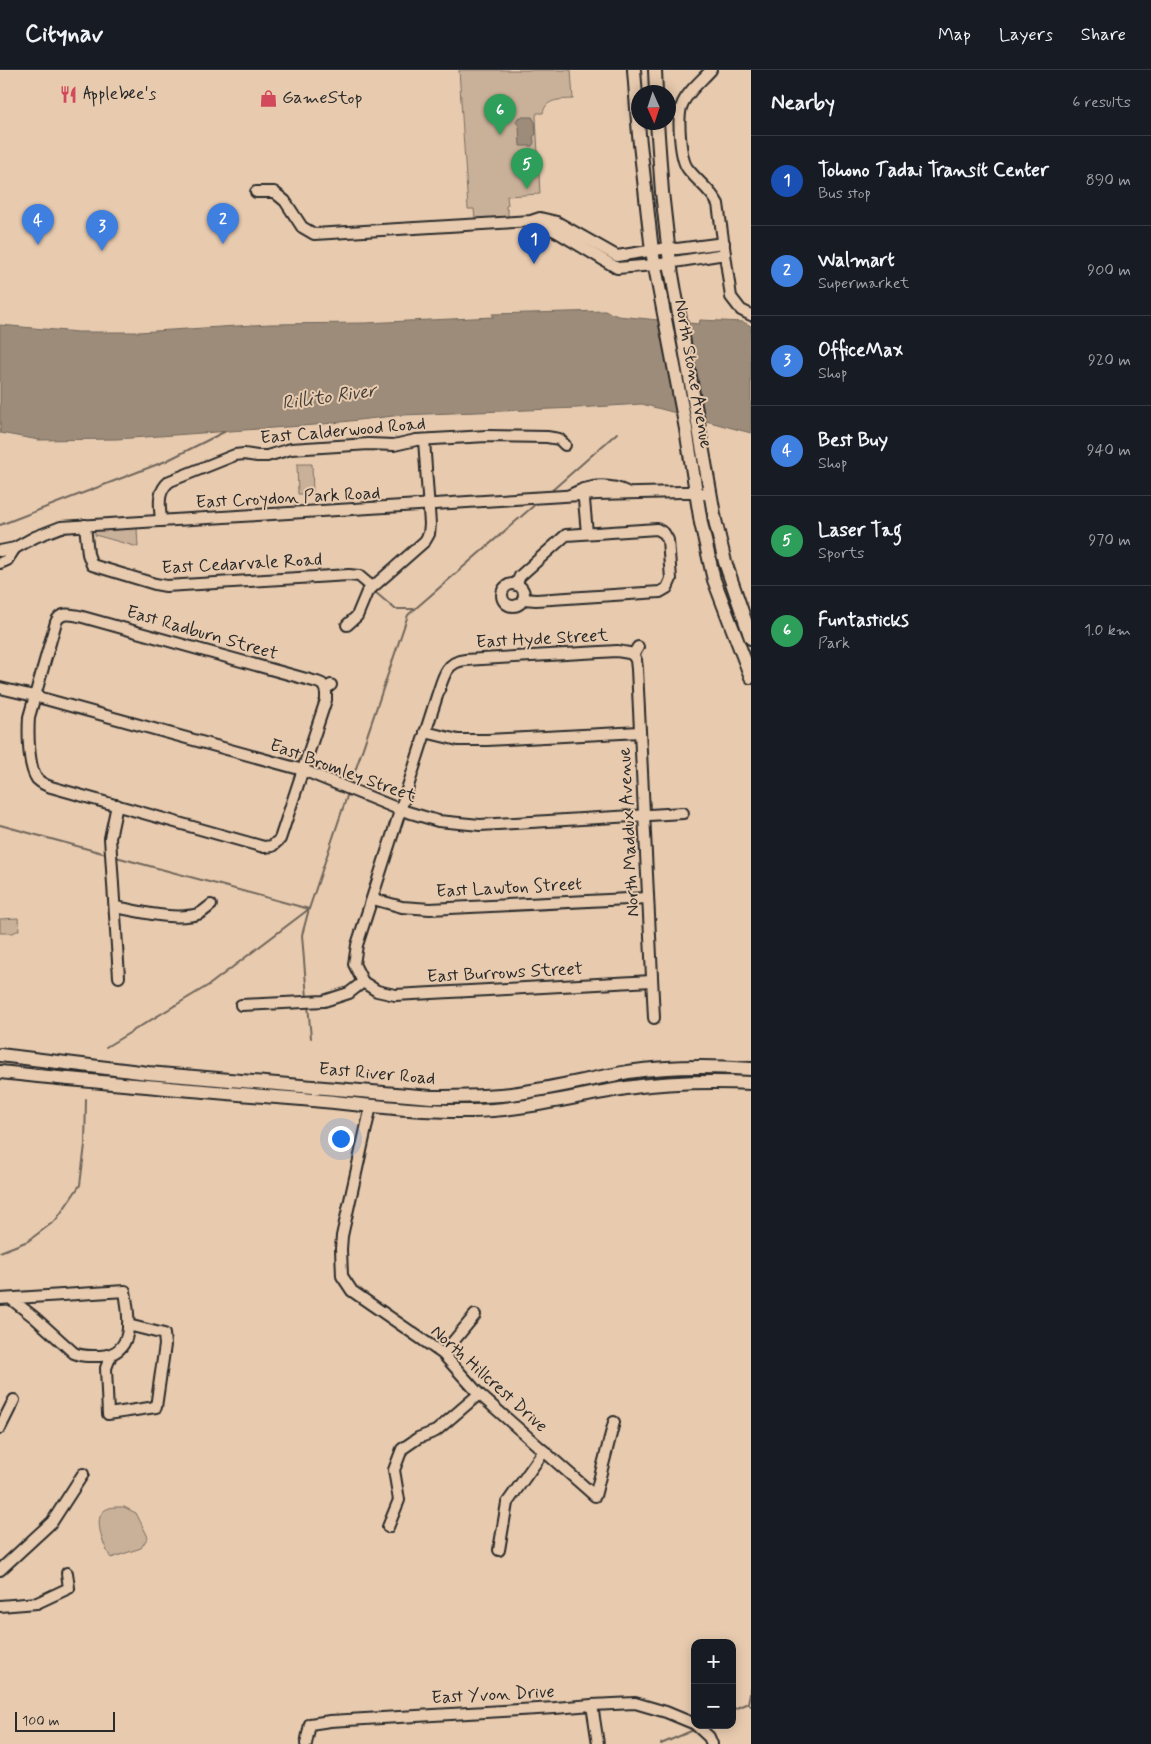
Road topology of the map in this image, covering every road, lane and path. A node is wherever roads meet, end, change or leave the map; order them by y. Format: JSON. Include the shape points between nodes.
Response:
{"nodes":[{"id":1,"x":634,"y":70,"type":"edge"},
{"id":2,"x":655,"y":70,"type":"edge"},
{"id":3,"x":711,"y":70,"type":"edge"},
{"id":4,"x":656,"y":85,"type":"edge"},
{"id":5,"x":658,"y":130,"type":"edge"},
{"id":6,"x":256,"y":192,"type":"dead end"},
{"id":7,"x":531,"y":221,"type":"junction"},
{"id":8,"x":724,"y":243,"type":"junction"},
{"id":9,"x":668,"y":248,"type":"junction"},
{"id":10,"x":652,"y":251,"type":"junction"},
{"id":11,"x":725,"y":254,"type":"junction"},
{"id":12,"x":670,"y":263,"type":"junction"},
{"id":13,"x":655,"y":265,"type":"junction"},
{"id":14,"x":751,"y":315,"type":"edge"},
{"id":15,"x":424,"y":440,"type":"junction"},
{"id":16,"x":565,"y":445,"type":"dead end"},
{"id":17,"x":584,"y":492,"type":"junction"},
{"id":18,"x":695,"y":492,"type":"junction"},
{"id":19,"x":710,"y":495,"type":"junction"},
{"id":20,"x":429,"y":506,"type":"junction"},
{"id":21,"x":161,"y":521,"type":"junction"},
{"id":22,"x":85,"y":525,"type":"junction"},
{"id":23,"x":587,"y":533,"type":"junction"},
{"id":24,"x":15,"y":548,"type":"junction"},
{"id":25,"x":0,"y":551,"type":"edge"},
{"id":26,"x":0,"y":563,"type":"edge"},
{"id":27,"x":516,"y":585,"type":"junction"},
{"id":28,"x":372,"y":587,"type":"junction"},
{"id":29,"x":523,"y":599,"type":"junction"},
{"id":30,"x":347,"y":625,"type":"dead end"},
{"id":31,"x":751,"y":638,"type":"edge"},
{"id":32,"x":635,"y":651,"type":"joint"},
{"id":33,"x":751,"y":677,"type":"edge"},
{"id":34,"x":0,"y":688,"type":"edge"},
{"id":35,"x":34,"y":696,"type":"junction"},
{"id":36,"x":425,"y":732,"type":"junction"},
{"id":37,"x":640,"y":732,"type":"junction"},
{"id":38,"x":303,"y":770,"type":"junction"},
{"id":39,"x":117,"y":805,"type":"junction"},
{"id":40,"x":401,"y":810,"type":"junction"},
{"id":41,"x":684,"y":813,"type":"dead end"},
{"id":42,"x":644,"y":815,"type":"junction"},
{"id":43,"x":648,"y":898,"type":"junction"},
{"id":44,"x":373,"y":899,"type":"junction"},
{"id":45,"x":210,"y":905,"type":"dead end"},
{"id":46,"x":115,"y":907,"type":"junction"},
{"id":47,"x":120,"y":977,"type":"dead end"},
{"id":48,"x":652,"y":981,"type":"junction"},
{"id":49,"x":363,"y":982,"type":"junction"},
{"id":50,"x":241,"y":1005,"type":"dead end"},
{"id":51,"x":654,"y":1018,"type":"dead end"},
{"id":52,"x":0,"y":1055,"type":"edge"},
{"id":53,"x":751,"y":1069,"type":"edge"},
{"id":54,"x":0,"y":1072,"type":"edge"},
{"id":55,"x":751,"y":1083,"type":"edge"},
{"id":56,"x":537,"y":1089,"type":"junction"},
{"id":57,"x":470,"y":1097,"type":"junction"},
{"id":58,"x":371,"y":1106,"type":"junction"},
{"id":59,"x":452,"y":1111,"type":"junction"},
{"id":60,"x":5,"y":1299,"type":"edge"},
{"id":61,"x":476,"y":1315,"type":"dead end"},
{"id":62,"x":128,"y":1326,"type":"junction"},
{"id":63,"x":443,"y":1354,"type":"junction"},
{"id":64,"x":111,"y":1355,"type":"junction"},
{"id":65,"x":479,"y":1394,"type":"junction"},
{"id":66,"x":14,"y":1400,"type":"dead end"},
{"id":67,"x":614,"y":1422,"type":"dead end"},
{"id":68,"x":0,"y":1428,"type":"edge"},
{"id":69,"x":544,"y":1451,"type":"junction"},
{"id":70,"x":83,"y":1474,"type":"dead end"},
{"id":71,"x":388,"y":1527,"type":"dead end"},
{"id":72,"x":499,"y":1550,"type":"dead end"},
{"id":73,"x":0,"y":1570,"type":"edge"},
{"id":74,"x":67,"y":1572,"type":"dead end"},
{"id":75,"x":0,"y":1606,"type":"edge"},
{"id":76,"x":592,"y":1704,"type":"junction"},
{"id":77,"x":691,"y":1723,"type":"edge"},
{"id":78,"x":699,"y":1729,"type":"edge"},
{"id":79,"x":306,"y":1744,"type":"edge"},
{"id":80,"x":598,"y":1744,"type":"edge"},
{"id":81,"x":712,"y":1744,"type":"edge"}],
"edges":[{"from":1,"to":10,"type":"main road","name":"North Stone Avenue"},
{"from":2,"to":4,"type":"main road"},
{"from":3,"to":8,"type":"street","via":[[682,105],[682,149],[687,168],[718,204]]},
{"from":5,"to":9,"type":"main road","name":"North Stone Avenue"},
{"from":6,"to":7,"type":"street","via":[[274,192],[285,201],[302,227],[314,234]]},
{"from":7,"to":10,"type":"street","via":[[540,218],[557,222],[617,256]]},
{"from":7,"to":13,"type":"street","via":[[557,232],[616,268]]},
{"from":8,"to":9,"type":"street"},
{"from":8,"to":11,"type":"street"},
{"from":9,"to":10,"type":"street"},
{"from":9,"to":12,"type":"main road","name":"North Stone Avenue"},
{"from":10,"to":13,"type":"main road","name":"North Stone Avenue"},
{"from":11,"to":12,"type":"street"},
{"from":11,"to":14,"type":"street","via":[[731,297],[741,310]]},
{"from":12,"to":13,"type":"street"},
{"from":12,"to":19,"type":"main road","name":"North Stone Avenue"},
{"from":13,"to":18,"type":"main road","name":"North Stone Avenue"},
{"from":15,"to":16,"type":"street","name":"East Calderwood Road","via":[[535,436],[559,439]]},
{"from":15,"to":20,"type":"street"},
{"from":15,"to":21,"type":"street","name":"East Calderwood Road","via":[[394,445],[291,449],[267,456],[244,454],[228,458],[166,484],[159,496]]},
{"from":17,"to":18,"type":"street","name":"East Croydon Park Road","via":[[615,486],[631,493]]},
{"from":17,"to":20,"type":"street","name":"East Croydon Park Road","via":[[564,497]]},
{"from":17,"to":23,"type":"street"},
{"from":18,"to":19,"type":"street","name":"East Croydon Park Road"},
{"from":18,"to":33,"type":"main road","name":"North Stone Avenue","via":[[714,580]]},
{"from":19,"to":31,"type":"main road","name":"North Stone Avenue","via":[[725,562]]},
{"from":20,"to":21,"type":"street","name":"East Croydon Park Road"},
{"from":20,"to":28,"type":"street","via":[[429,534],[425,541]]},
{"from":21,"to":22,"type":"street","name":"East Croydon Park Road"},
{"from":22,"to":24,"type":"street","name":"East Croydon Park Road","via":[[61,527]]},
{"from":22,"to":28,"type":"street","name":"East Cedarvale Road","via":[[92,565],[155,584],[166,586],[349,575],[359,576]]},
{"from":23,"to":27,"type":"street","via":[[566,535],[520,576]]},
{"from":23,"to":29,"type":"street","via":[[657,529],[664,533],[668,540],[671,579],[667,588],[660,592]]},
{"from":24,"to":25,"type":"street","name":"East Croydon Park Road"},
{"from":24,"to":26,"type":"street","name":"East Croydon Park Road","via":[[7,560]]},
{"from":27,"to":29,"type":"street","via":[[522,590]]},
{"from":27,"to":29,"type":"street","via":[[504,588],[504,602],[514,606]]},
{"from":28,"to":30,"type":"street","via":[[357,616]]},
{"from":32,"to":36,"type":"street","name":"East Hyde Street","via":[[452,663],[445,672]]},
{"from":32,"to":37,"type":"street","name":"North Maddux Avenue"},
{"from":34,"to":35,"type":"street","name":"East Bromley Street"},
{"from":35,"to":38,"type":"street","name":"East Bromley Street"},
{"from":35,"to":38,"type":"street","name":"East Radburn Street","via":[[60,613],[79,616],[328,687]]},
{"from":35,"to":39,"type":"street","via":[[28,727],[34,782]]},
{"from":36,"to":37,"type":"street","via":[[458,740],[487,740]]},
{"from":36,"to":40,"type":"street"},
{"from":37,"to":42,"type":"street","name":"North Maddux Avenue"},
{"from":38,"to":39,"type":"street","via":[[280,839],[272,846],[264,847]]},
{"from":38,"to":40,"type":"street","name":"East Bromley Street"},
{"from":39,"to":46,"type":"street","via":[[110,838]]},
{"from":40,"to":42,"type":"street","name":"East Bromley Street","via":[[438,821],[480,825]]},
{"from":40,"to":44,"type":"street"},
{"from":41,"to":42,"type":"street","name":"East Bromley Street"},
{"from":42,"to":43,"type":"street","name":"North Maddux Avenue"},
{"from":43,"to":44,"type":"street","name":"East Lawton Street","via":[[430,909],[402,907]]},
{"from":43,"to":48,"type":"street","name":"North Maddux Avenue"},
{"from":44,"to":49,"type":"street","via":[[354,964]]},
{"from":45,"to":46,"type":"street","via":[[199,914],[183,916]]},
{"from":46,"to":47,"type":"street"},
{"from":48,"to":49,"type":"street","name":"East Burrows Street","via":[[395,995],[377,991]]},
{"from":48,"to":51,"type":"street","name":"North Maddux Avenue"},
{"from":49,"to":50,"type":"street","via":[[349,993],[324,1001]]},
{"from":52,"to":57,"type":"main road","name":"East River Road","via":[[148,1073],[404,1095]]},
{"from":53,"to":56,"type":"main road","name":"East River Road","via":[[667,1068]]},
{"from":54,"to":58,"type":"main road","name":"East River Road"},
{"from":55,"to":59,"type":"main road","name":"East River Road","via":[[666,1083],[520,1107]]},
{"from":56,"to":57,"type":"main road","name":"East River Road"},
{"from":56,"to":59,"type":"main road","via":[[533,1096]]},
{"from":57,"to":58,"type":"main road","via":[[448,1104],[379,1100]]},
{"from":58,"to":59,"type":"main road","name":"East River Road"},
{"from":58,"to":63,"type":"street","name":"North Hillcrest Drive","via":[[342,1236],[342,1276],[352,1291]]},
{"from":60,"to":62,"type":"street","via":[[125,1291]]},
{"from":60,"to":64,"type":"street","via":[[34,1317],[74,1353],[82,1356]]},
{"from":61,"to":63,"type":"street"},
{"from":62,"to":64,"type":"street","via":[[122,1348]]},
{"from":62,"to":64,"type":"street","via":[[164,1334],[156,1407],[108,1414],[106,1368]]},
{"from":63,"to":65,"type":"street","name":"North Hillcrest Drive"},
{"from":65,"to":69,"type":"street","name":"North Hillcrest Drive"},
{"from":65,"to":71,"type":"street","via":[[436,1431],[402,1449],[394,1470],[399,1500]]},
{"from":66,"to":68,"type":"street"},
{"from":67,"to":69,"type":"street","name":"North Hillcrest Drive","via":[[595,1496]]},
{"from":69,"to":72,"type":"street","via":[[507,1503]]},
{"from":70,"to":73,"type":"street","via":[[52,1522]]},
{"from":74,"to":75,"type":"street","via":[[69,1588],[38,1602]]},
{"from":76,"to":77,"type":"street","name":"East Yvon Drive","via":[[635,1703]]},
{"from":76,"to":79,"type":"street","name":"East Yvon Drive","via":[[330,1721],[310,1724]]},
{"from":76,"to":80,"type":"street"},
{"from":78,"to":81,"type":"street","name":"East Yvon Drive"}]}
